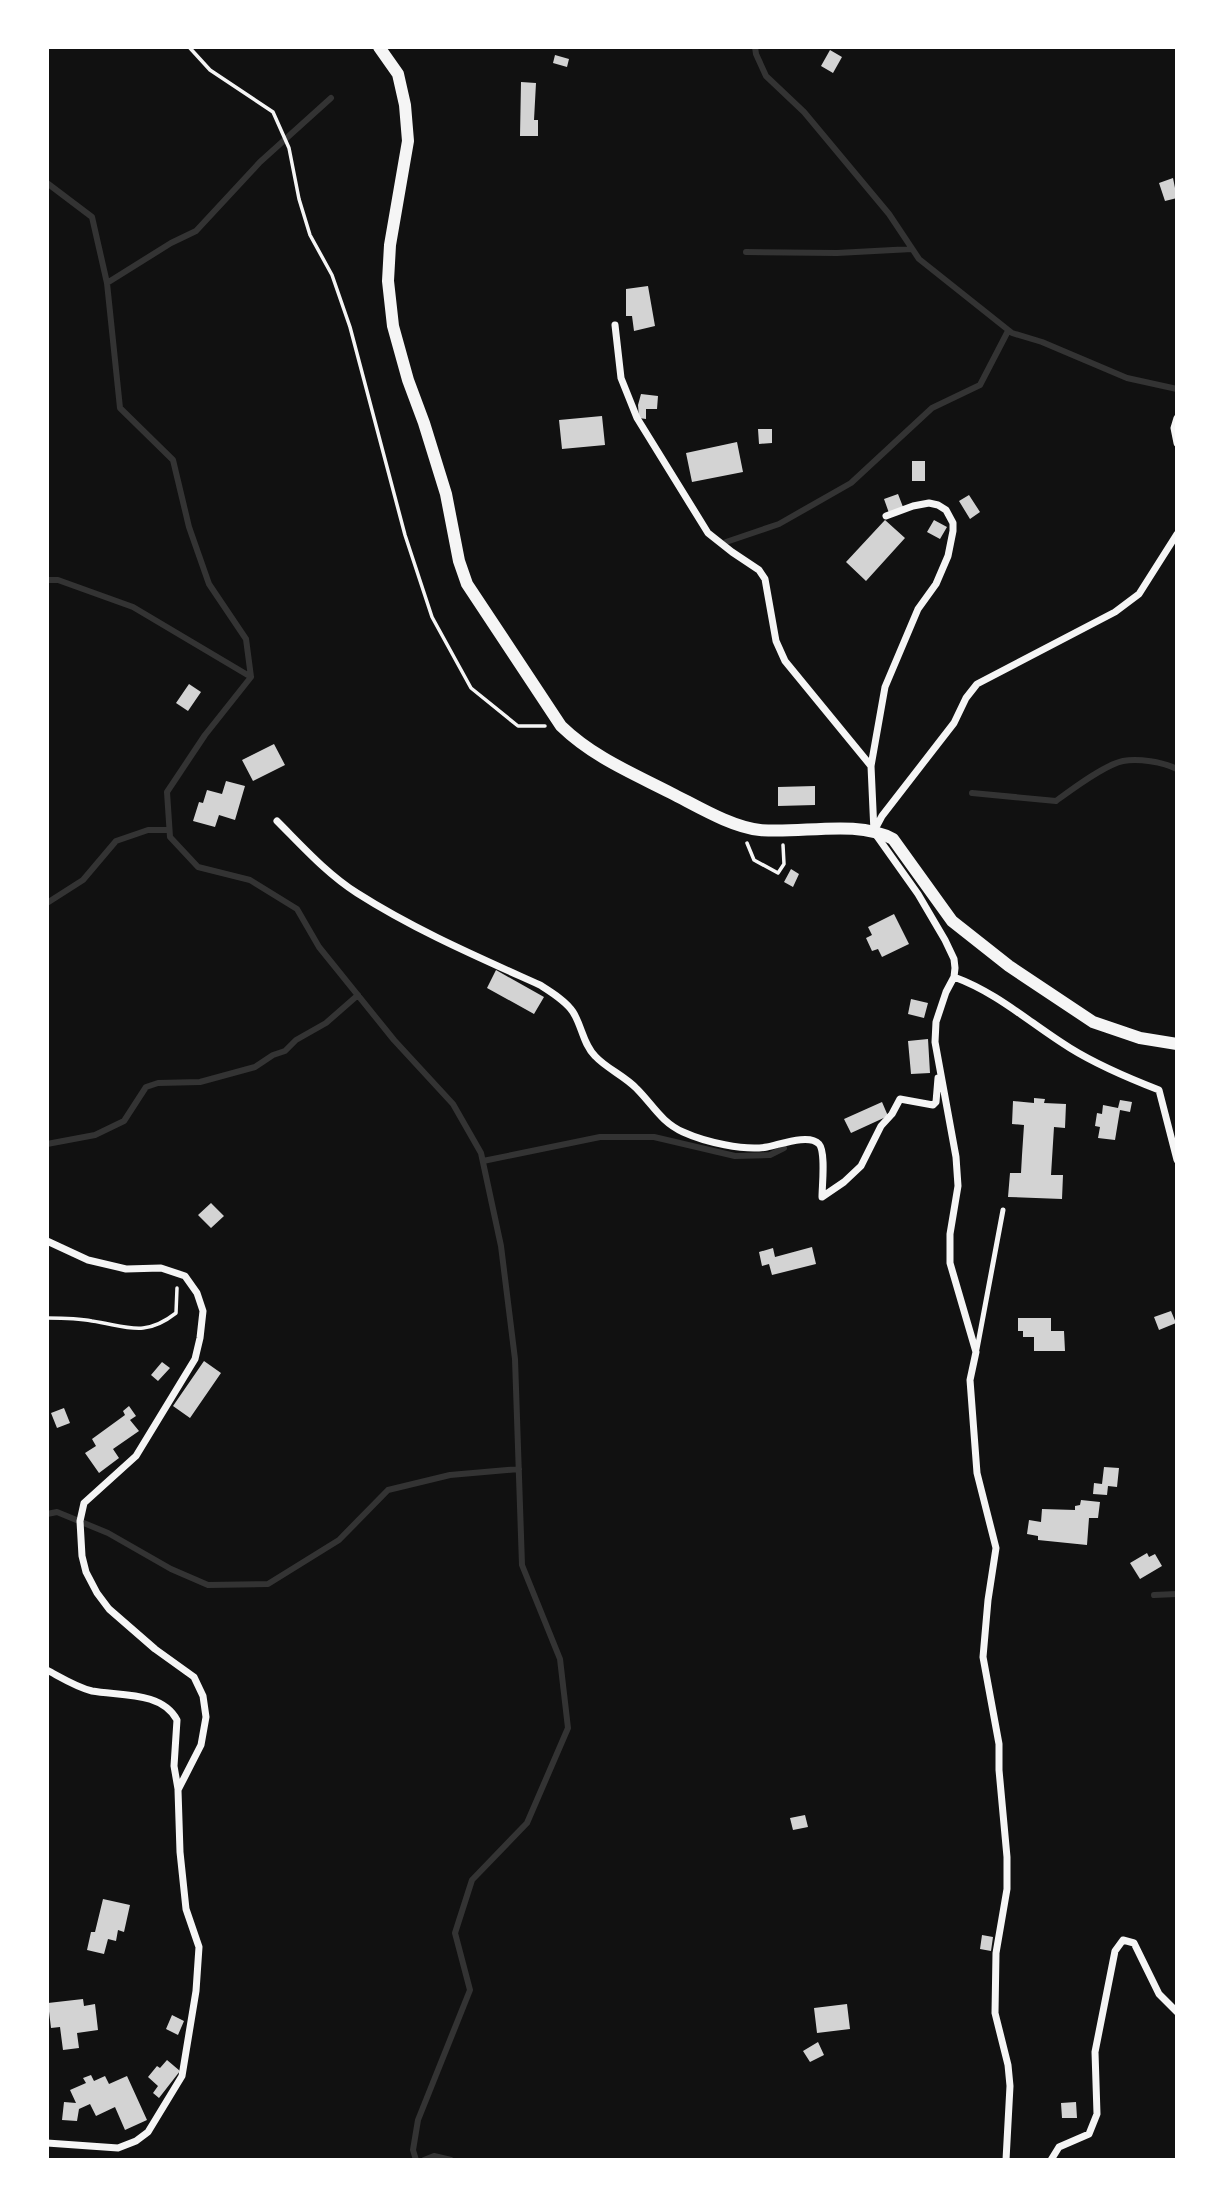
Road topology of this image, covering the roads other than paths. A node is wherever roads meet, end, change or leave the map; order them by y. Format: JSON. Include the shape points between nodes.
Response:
{"nodes":[{"id":1,"x":379,"y":47,"type":"edge"},
{"id":2,"x":615,"y":325,"type":"dead end"},
{"id":3,"x":1177,"y":418,"type":"edge"},
{"id":4,"x":1177,"y":443,"type":"edge"},
{"id":5,"x":886,"y":516,"type":"dead end"},
{"id":6,"x":1177,"y":534,"type":"edge"},
{"id":7,"x":871,"y":766,"type":"junction"},
{"id":8,"x":277,"y":821,"type":"dead end"},
{"id":9,"x":874,"y":832,"type":"junction"},
{"id":10,"x":954,"y":977,"type":"junction"},
{"id":11,"x":1177,"y":1044,"type":"edge"},
{"id":12,"x":940,"y":1074,"type":"junction"},
{"id":13,"x":1177,"y":1160,"type":"edge"},
{"id":14,"x":1003,"y":1210,"type":"dead end"},
{"id":15,"x":47,"y":1241,"type":"edge"},
{"id":16,"x":976,"y":1352,"type":"junction"},
{"id":17,"x":47,"y":1670,"type":"edge"},
{"id":18,"x":178,"y":1790,"type":"junction"},
{"id":19,"x":1177,"y":2012,"type":"edge"},
{"id":20,"x":47,"y":2143,"type":"edge"},
{"id":21,"x":1006,"y":2160,"type":"edge"},
{"id":22,"x":1051,"y":2160,"type":"edge"}],
"edges":[{"from":1,"to":9,"type":"street","via":[[398,74],[408,141],[390,244],[393,326],[446,494],[467,584],[561,726],[603,758],[715,815],[758,830]]},
{"from":2,"to":7,"type":"street","via":[[621,378],[637,418],[708,533],[759,569],[785,661]]},
{"from":3,"to":4,"type":"street"},
{"from":5,"to":7,"type":"street","via":[[913,506],[938,505],[946,510],[953,531],[936,584],[918,609],[885,687]]},
{"from":6,"to":9,"type":"street","via":[[1139,594],[1115,612],[977,684]]},
{"from":7,"to":9,"type":"street"},
{"from":8,"to":12,"type":"street","via":[[356,892],[448,944],[554,994],[573,1012],[595,1056],[637,1088],[671,1127],[693,1137],[744,1148],[785,1141],[818,1143],[822,1197],[861,1166],[900,1099],[936,1102]]},
{"from":9,"to":10,"type":"street","via":[[946,940],[956,968]]},
{"from":9,"to":11,"type":"street","via":[[893,839],[952,921],[1047,993],[1093,1021],[1140,1038]]},
{"from":10,"to":12,"type":"street","via":[[936,1022],[934,1042]]},
{"from":10,"to":13,"type":"street","via":[[994,996],[1069,1048],[1159,1090]]},
{"from":12,"to":16,"type":"street","via":[[958,1186],[950,1263]]},
{"from":14,"to":16,"type":"lane"},
{"from":15,"to":18,"type":"street","via":[[88,1261],[126,1269],[161,1268],[185,1276],[203,1311],[195,1359],[136,1456],[84,1503],[79,1521],[82,1556],[96,1593],[200,1686],[205,1730]]},
{"from":16,"to":21,"type":"street","via":[[970,1380],[977,1473],[996,1548],[983,1657],[999,1744],[1007,1857],[1007,1889],[996,1953],[995,2013],[1010,2086]]},
{"from":17,"to":18,"type":"street","via":[[82,1688],[147,1698],[170,1711],[177,1720],[174,1766]]},
{"from":18,"to":20,"type":"street","via":[[186,1909],[199,1947],[181,2076],[149,2132],[136,2141],[118,2148]]},
{"from":19,"to":22,"type":"street","via":[[1159,1994],[1134,1943],[1123,1940],[1115,1951],[1096,2052],[1097,2114],[1089,2134],[1059,2147]]}]}
